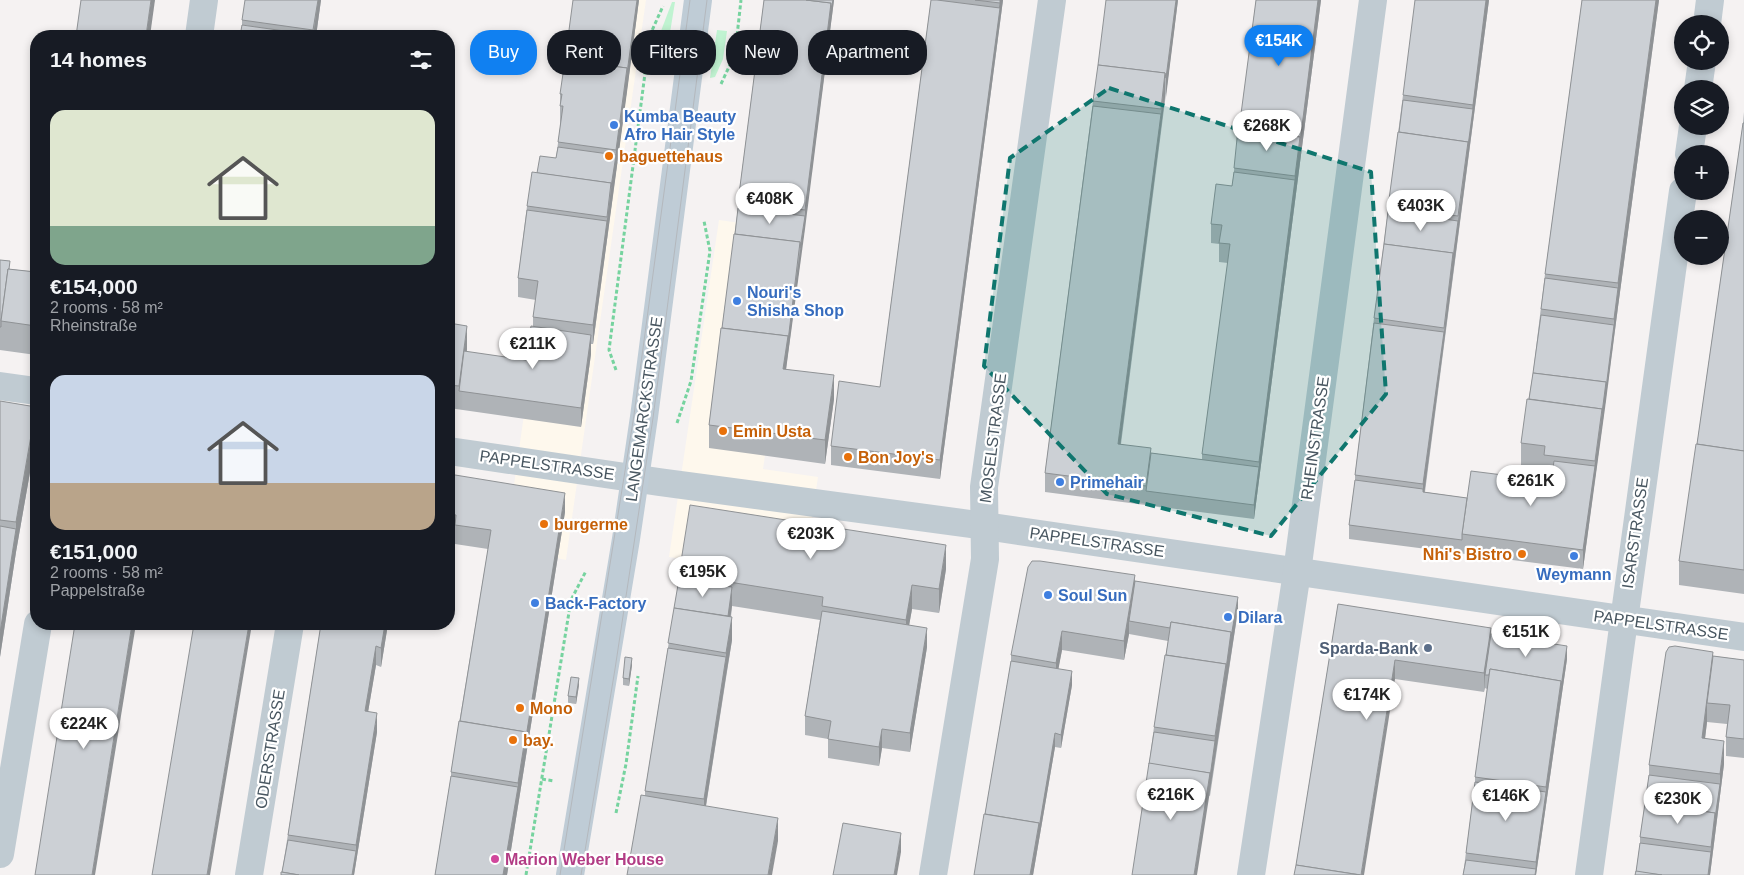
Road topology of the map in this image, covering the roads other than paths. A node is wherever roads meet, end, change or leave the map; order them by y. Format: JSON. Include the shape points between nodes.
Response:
{"nodes":[{"id":1,"x":204,"y":0,"type":"edge"},
{"id":2,"x":698,"y":0,"type":"edge"},
{"id":3,"x":1052,"y":0,"type":"edge"},
{"id":4,"x":1373,"y":0,"type":"edge"},
{"id":5,"x":1710,"y":0,"type":"edge"},
{"id":6,"x":1708,"y":15,"type":"edge"},
{"id":7,"x":200,"y":30,"type":"edge"},
{"id":8,"x":1682,"y":200,"type":"edge"},
{"id":9,"x":0,"y":386,"type":"edge"},
{"id":10,"x":30,"y":390,"type":"edge"},
{"id":11,"x":455,"y":452,"type":"edge"},
{"id":12,"x":634,"y":478,"type":"junction"},
{"id":13,"x":985,"y":526,"type":"junction"},
{"id":14,"x":1297,"y":572,"type":"junction"},
{"id":15,"x":1624,"y":619,"type":"junction"},
{"id":16,"x":37,"y":630,"type":"edge"},
{"id":17,"x":289,"y":630,"type":"edge"},
{"id":18,"x":1744,"y":637,"type":"edge"},
{"id":19,"x":0,"y":854,"type":"edge"},
{"id":20,"x":249,"y":875,"type":"edge"},
{"id":21,"x":570,"y":875,"type":"edge"},
{"id":22,"x":933,"y":875,"type":"edge"},
{"id":23,"x":1250,"y":875,"type":"edge"},
{"id":24,"x":1589,"y":875,"type":"edge"}],
"edges":[{"from":1,"to":7,"type":"street"},
{"from":2,"to":12,"type":"main road","name":"LANGEMARCKSTRASSE"},
{"from":3,"to":13,"type":"street","name":"MOSELSTRASSE","via":[[984,487]]},
{"from":4,"to":14,"type":"street","name":"RHEINSTRASSE"},
{"from":5,"to":6,"type":"street"},
{"from":8,"to":15,"type":"street","name":"ISARSTRASSE"},
{"from":9,"to":10,"type":"street"},
{"from":11,"to":12,"type":"street","name":"PAPPELSTRASSE"},
{"from":12,"to":13,"type":"street","name":"PAPPELSTRASSE"},
{"from":12,"to":21,"type":"main road","name":"LANGEMARCKSTRASSE"},
{"from":13,"to":14,"type":"street","name":"PAPPELSTRASSE"},
{"from":13,"to":22,"type":"street","name":"MOSELSTRASSE","via":[[985,559]]},
{"from":14,"to":15,"type":"street","name":"PAPPELSTRASSE"},
{"from":14,"to":23,"type":"street","name":"RHEINSTRASSE"},
{"from":15,"to":18,"type":"street","name":"PAPPELSTRASSE"},
{"from":15,"to":24,"type":"street","name":"ISARSTRASSE"},
{"from":16,"to":19,"type":"street"},
{"from":17,"to":20,"type":"street","name":"ODERSTRASSE"}]}
